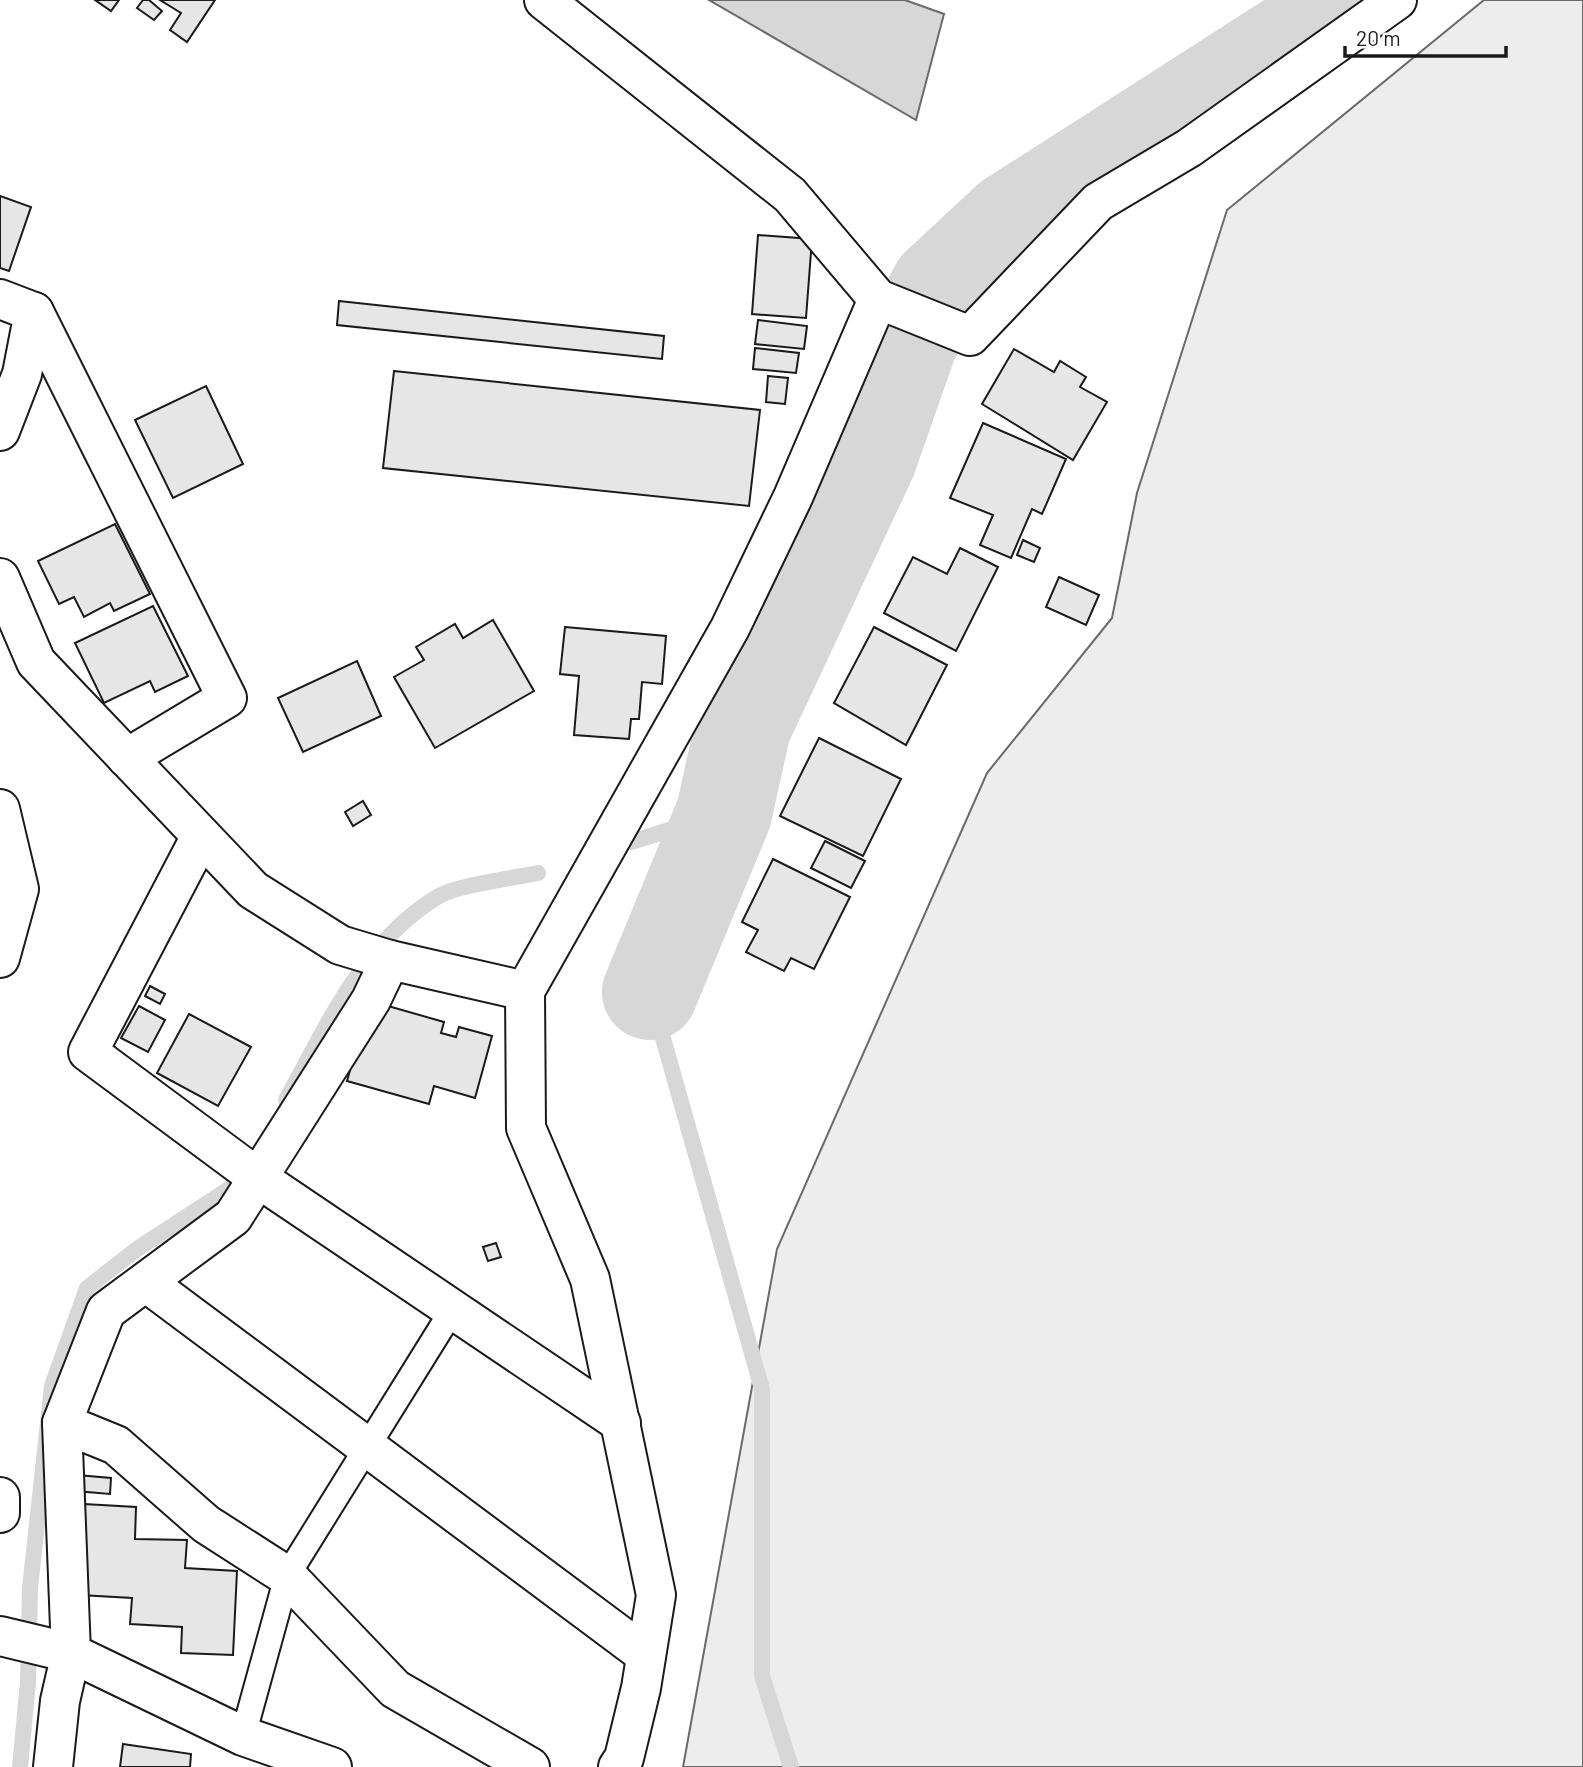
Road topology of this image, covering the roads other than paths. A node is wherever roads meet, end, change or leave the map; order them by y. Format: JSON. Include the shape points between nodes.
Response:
{"nodes":[{"id":1,"x":544,"y":0,"type":"edge"},
{"id":2,"x":1397,"y":0,"type":"edge"},
{"id":3,"x":878,"y":299,"type":"junction"},
{"id":4,"x":17,"y":306,"type":"edge"},
{"id":5,"x":0,"y":431,"type":"edge"},
{"id":6,"x":0,"y":578,"type":"edge"},
{"id":7,"x":127,"y":758,"type":"junction"},
{"id":8,"x":0,"y":809,"type":"edge"},
{"id":9,"x":201,"y":836,"type":"junction"},
{"id":10,"x":0,"y":958,"type":"edge"},
{"id":11,"x":390,"y":960,"type":"junction"},
{"id":12,"x":525,"y":991,"type":"junction"},
{"id":13,"x":258,"y":1178,"type":"junction"},
{"id":14,"x":147,"y":1283,"type":"junction"},
{"id":15,"x":453,"y":1309,"type":"junction"},
{"id":16,"x":62,"y":1423,"type":"junction"},
{"id":17,"x":621,"y":1423,"type":"junction"},
{"id":18,"x":368,"y":1447,"type":"junction"},
{"id":19,"x":0,"y":1497,"type":"edge"},
{"id":20,"x":0,"y":1513,"type":"edge"},
{"id":21,"x":287,"y":1576,"type":"junction"},
{"id":22,"x":0,"y":1636,"type":"edge"},
{"id":23,"x":71,"y":1653,"type":"junction"},
{"id":24,"x":646,"y":1655,"type":"junction"},
{"id":25,"x":243,"y":1736,"type":"junction"},
{"id":26,"x":312,"y":1763,"type":"edge"},
{"id":27,"x":53,"y":1767,"type":"edge"},
{"id":28,"x":530,"y":1767,"type":"edge"},
{"id":29,"x":618,"y":1767,"type":"edge"}],
"edges":[{"from":1,"to":3,"type":"street","via":[[790,195]]},
{"from":2,"to":3,"type":"street","via":[[1189,148],[1098,202],[970,336]]},
{"from":3,"to":12,"type":"street","via":[[793,497],[730,628]]},
{"from":4,"to":5,"type":"street","via":[[22,374]]},
{"from":4,"to":7,"type":"street","via":[[227,698]]},
{"from":6,"to":7,"type":"street","via":[[36,662]]},
{"from":7,"to":9,"type":"street"},
{"from":8,"to":10,"type":"street","via":[[19,889]]},
{"from":9,"to":11,"type":"street","via":[[253,890],[340,945]]},
{"from":9,"to":13,"type":"street","via":[[88,1052]]},
{"from":11,"to":12,"type":"street"},
{"from":11,"to":13,"type":"street","via":[[372,1000]]},
{"from":12,"to":17,"type":"street","via":[[526,1128],[590,1279]]},
{"from":13,"to":14,"type":"street","via":[[233,1217]]},
{"from":13,"to":15,"type":"street"},
{"from":14,"to":16,"type":"street","via":[[106,1311]]},
{"from":14,"to":18,"type":"street"},
{"from":15,"to":17,"type":"street"},
{"from":15,"to":18,"type":"lane"},
{"from":16,"to":21,"type":"street","via":[[116,1444],[205,1524]]},
{"from":16,"to":23,"type":"street"},
{"from":17,"to":24,"type":"street","via":[[656,1595]]},
{"from":18,"to":21,"type":"lane"},
{"from":18,"to":24,"type":"street"},
{"from":19,"to":20,"type":"street"},
{"from":21,"to":25,"type":"lane"},
{"from":21,"to":28,"type":"street","via":[[395,1689]]},
{"from":22,"to":23,"type":"street"},
{"from":23,"to":25,"type":"street"},
{"from":23,"to":27,"type":"street","via":[[60,1700]]},
{"from":24,"to":29,"type":"street","via":[[624,1758]]},
{"from":25,"to":26,"type":"street"}]}
